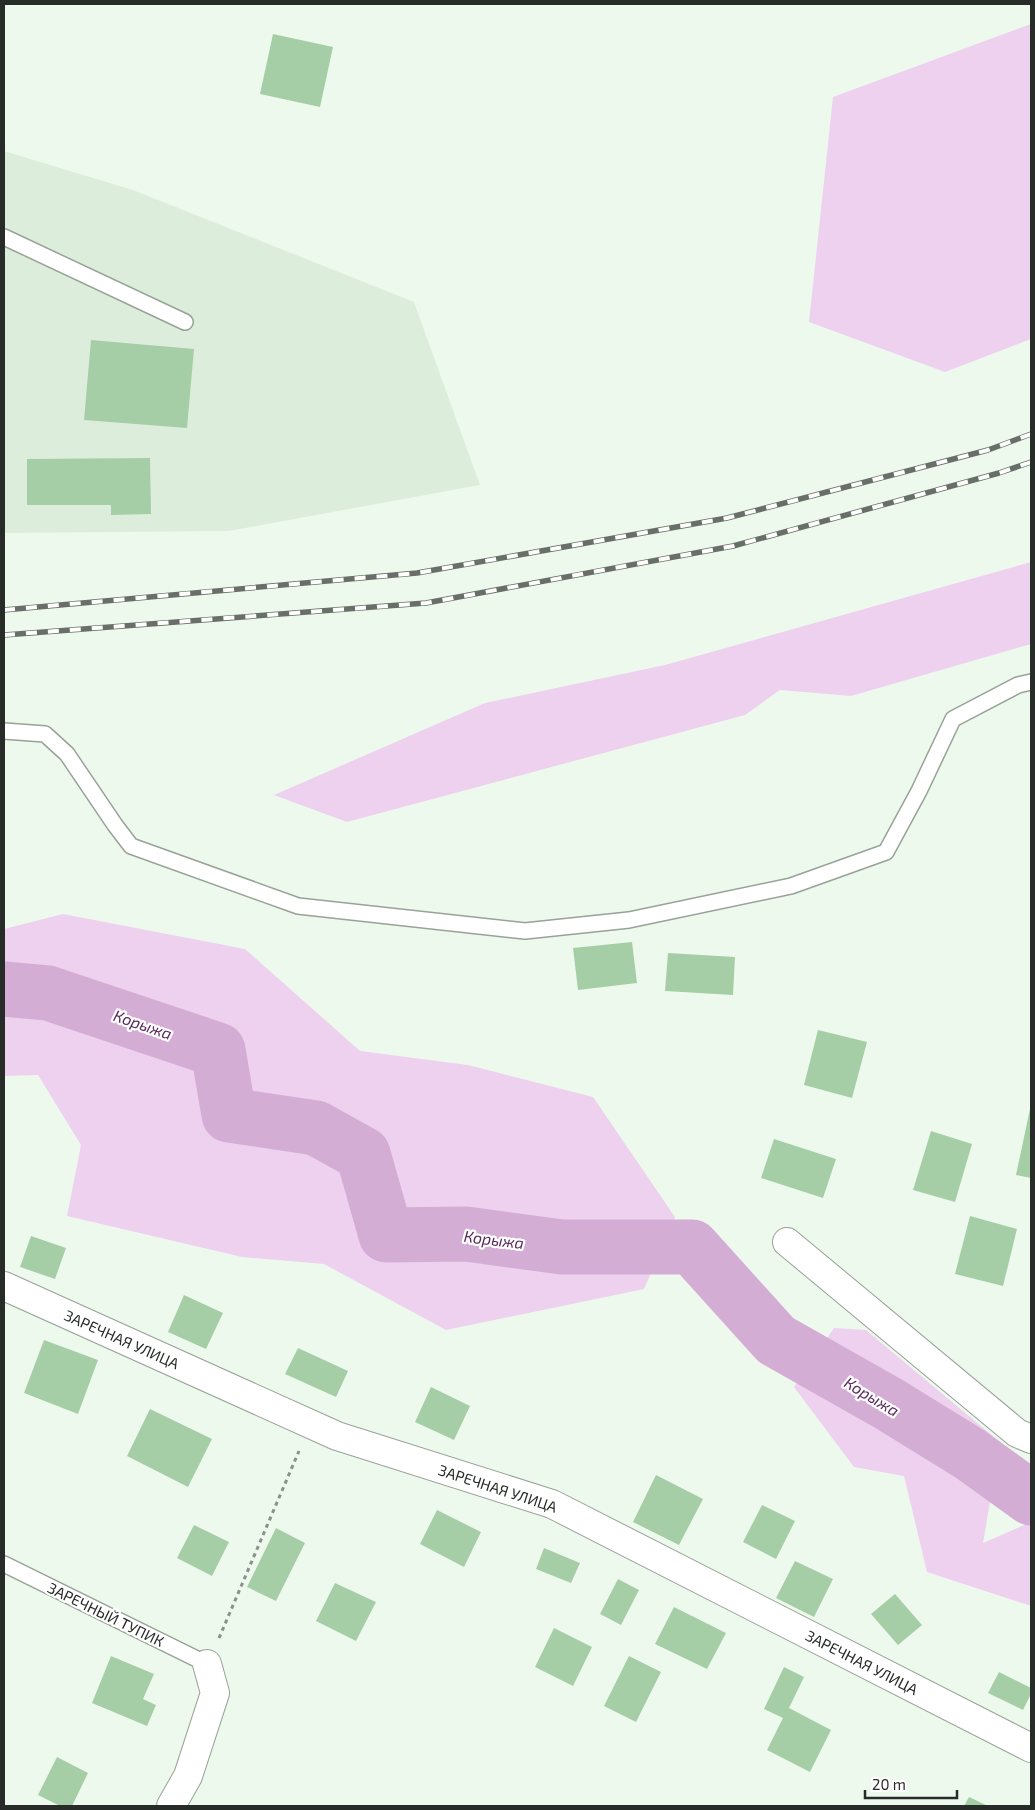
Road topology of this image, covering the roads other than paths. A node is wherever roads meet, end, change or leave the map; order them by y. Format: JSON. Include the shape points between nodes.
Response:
{"nodes":[{"id":1,"x":4,"y":237,"type":"edge"},
{"id":2,"x":185,"y":322,"type":"dead end"},
{"id":3,"x":1031,"y":682,"type":"edge"},
{"id":4,"x":4,"y":731,"type":"edge"},
{"id":5,"x":786,"y":1242,"type":"dead end"},
{"id":6,"x":4,"y":1286,"type":"edge"},
{"id":7,"x":1031,"y":1439,"type":"edge"},
{"id":8,"x":4,"y":1564,"type":"edge"},
{"id":9,"x":207,"y":1664,"type":"joint"},
{"id":10,"x":1031,"y":1748,"type":"edge"},
{"id":11,"x":171,"y":1806,"type":"edge"}],
"edges":[{"from":1,"to":2,"type":"lane"},
{"from":3,"to":4,"type":"lane","via":[[953,719],[886,852],[791,886],[629,920],[525,931],[298,906],[131,846],[67,754],[44,734]]},
{"from":5,"to":7,"type":"street","via":[[1017,1433]]},
{"from":6,"to":10,"type":"street","name":"ЗАРЕЧНАЯ УЛИЦА","via":[[337,1436],[552,1504]]},
{"from":8,"to":9,"type":"lane","name":"ЗАРЕЧНЫЙ ТУПИК"},
{"from":9,"to":11,"type":"street","via":[[215,1693],[188,1776]]}]}
